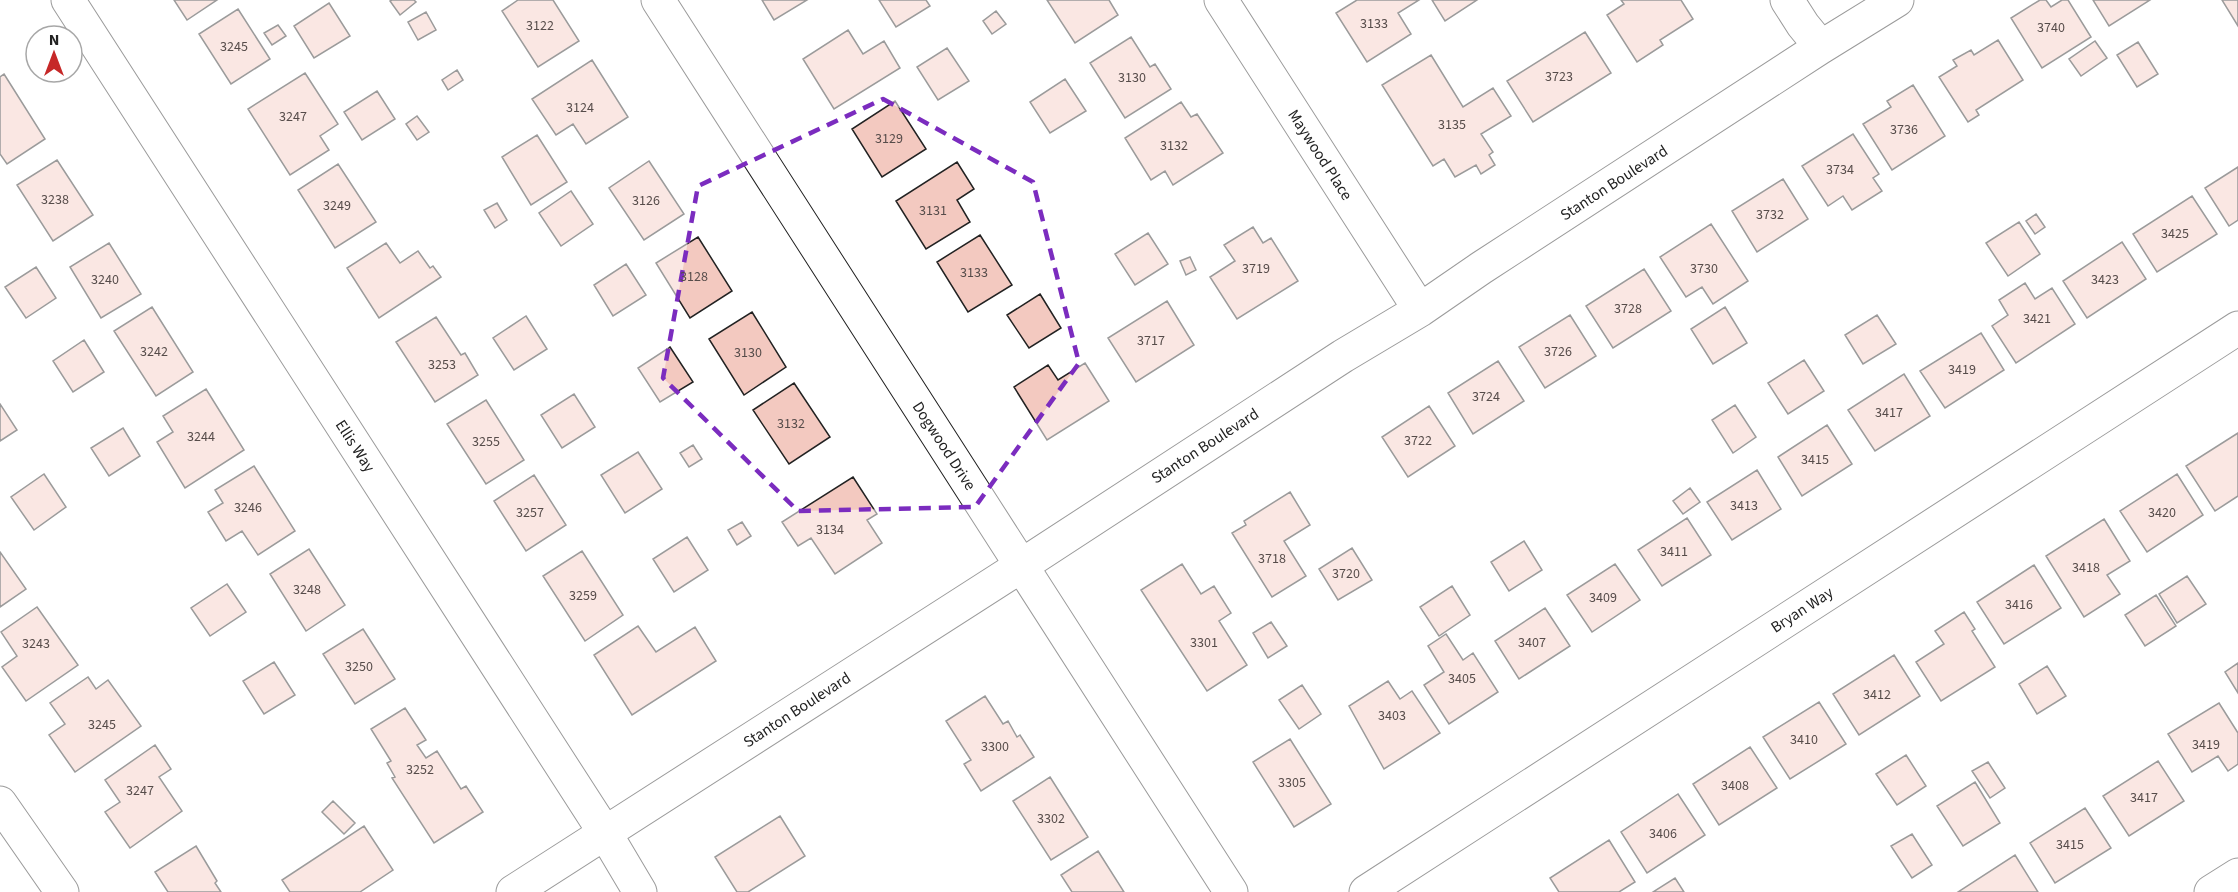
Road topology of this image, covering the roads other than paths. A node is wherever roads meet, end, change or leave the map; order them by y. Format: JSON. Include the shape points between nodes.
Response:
{"nodes":[{"id":1,"x":68,"y":0,"type":"edge"},
{"id":2,"x":658,"y":0,"type":"edge"},
{"id":3,"x":1221,"y":0,"type":"edge"},
{"id":4,"x":1787,"y":0,"type":"edge"},
{"id":5,"x":1898,"y":0,"type":"edge"},
{"id":6,"x":1821,"y":47,"type":"junction"},
{"id":7,"x":1420,"y":310,"type":"junction"},
{"id":8,"x":2238,"y":328,"type":"edge"},
{"id":9,"x":1021,"y":566,"type":"junction"},
{"id":10,"x":0,"y":803,"type":"edge"},
{"id":11,"x":604,"y":833,"type":"junction"},
{"id":12,"x":2238,"y":875,"type":"edge"},
{"id":13,"x":62,"y":892,"type":"edge"},
{"id":14,"x":513,"y":892,"type":"edge"},
{"id":15,"x":640,"y":892,"type":"edge"},
{"id":16,"x":1231,"y":892,"type":"edge"},
{"id":17,"x":1366,"y":892,"type":"edge"},
{"id":18,"x":2211,"y":892,"type":"edge"}],
"edges":[{"from":1,"to":11,"type":"street","name":"Ellis Way"},
{"from":2,"to":9,"type":"street","name":"Dogwood Drive"},
{"from":3,"to":7,"type":"street","name":"Maywood Place"},
{"from":4,"to":6,"type":"street"},
{"from":5,"to":6,"type":"street","name":"Stanton Boulevard"},
{"from":6,"to":7,"type":"street","name":"Stanton Boulevard"},
{"from":7,"to":9,"type":"street","name":"Stanton Boulevard"},
{"from":8,"to":17,"type":"street","name":"Bryan Way"},
{"from":9,"to":11,"type":"street","name":"Stanton Boulevard"},
{"from":9,"to":16,"type":"street","name":"Dogwood Drive"},
{"from":10,"to":13,"type":"street"},
{"from":11,"to":14,"type":"street","name":"Stanton Boulevard"},
{"from":11,"to":15,"type":"street","name":"Ellis Way"},
{"from":12,"to":18,"type":"street"}]}
